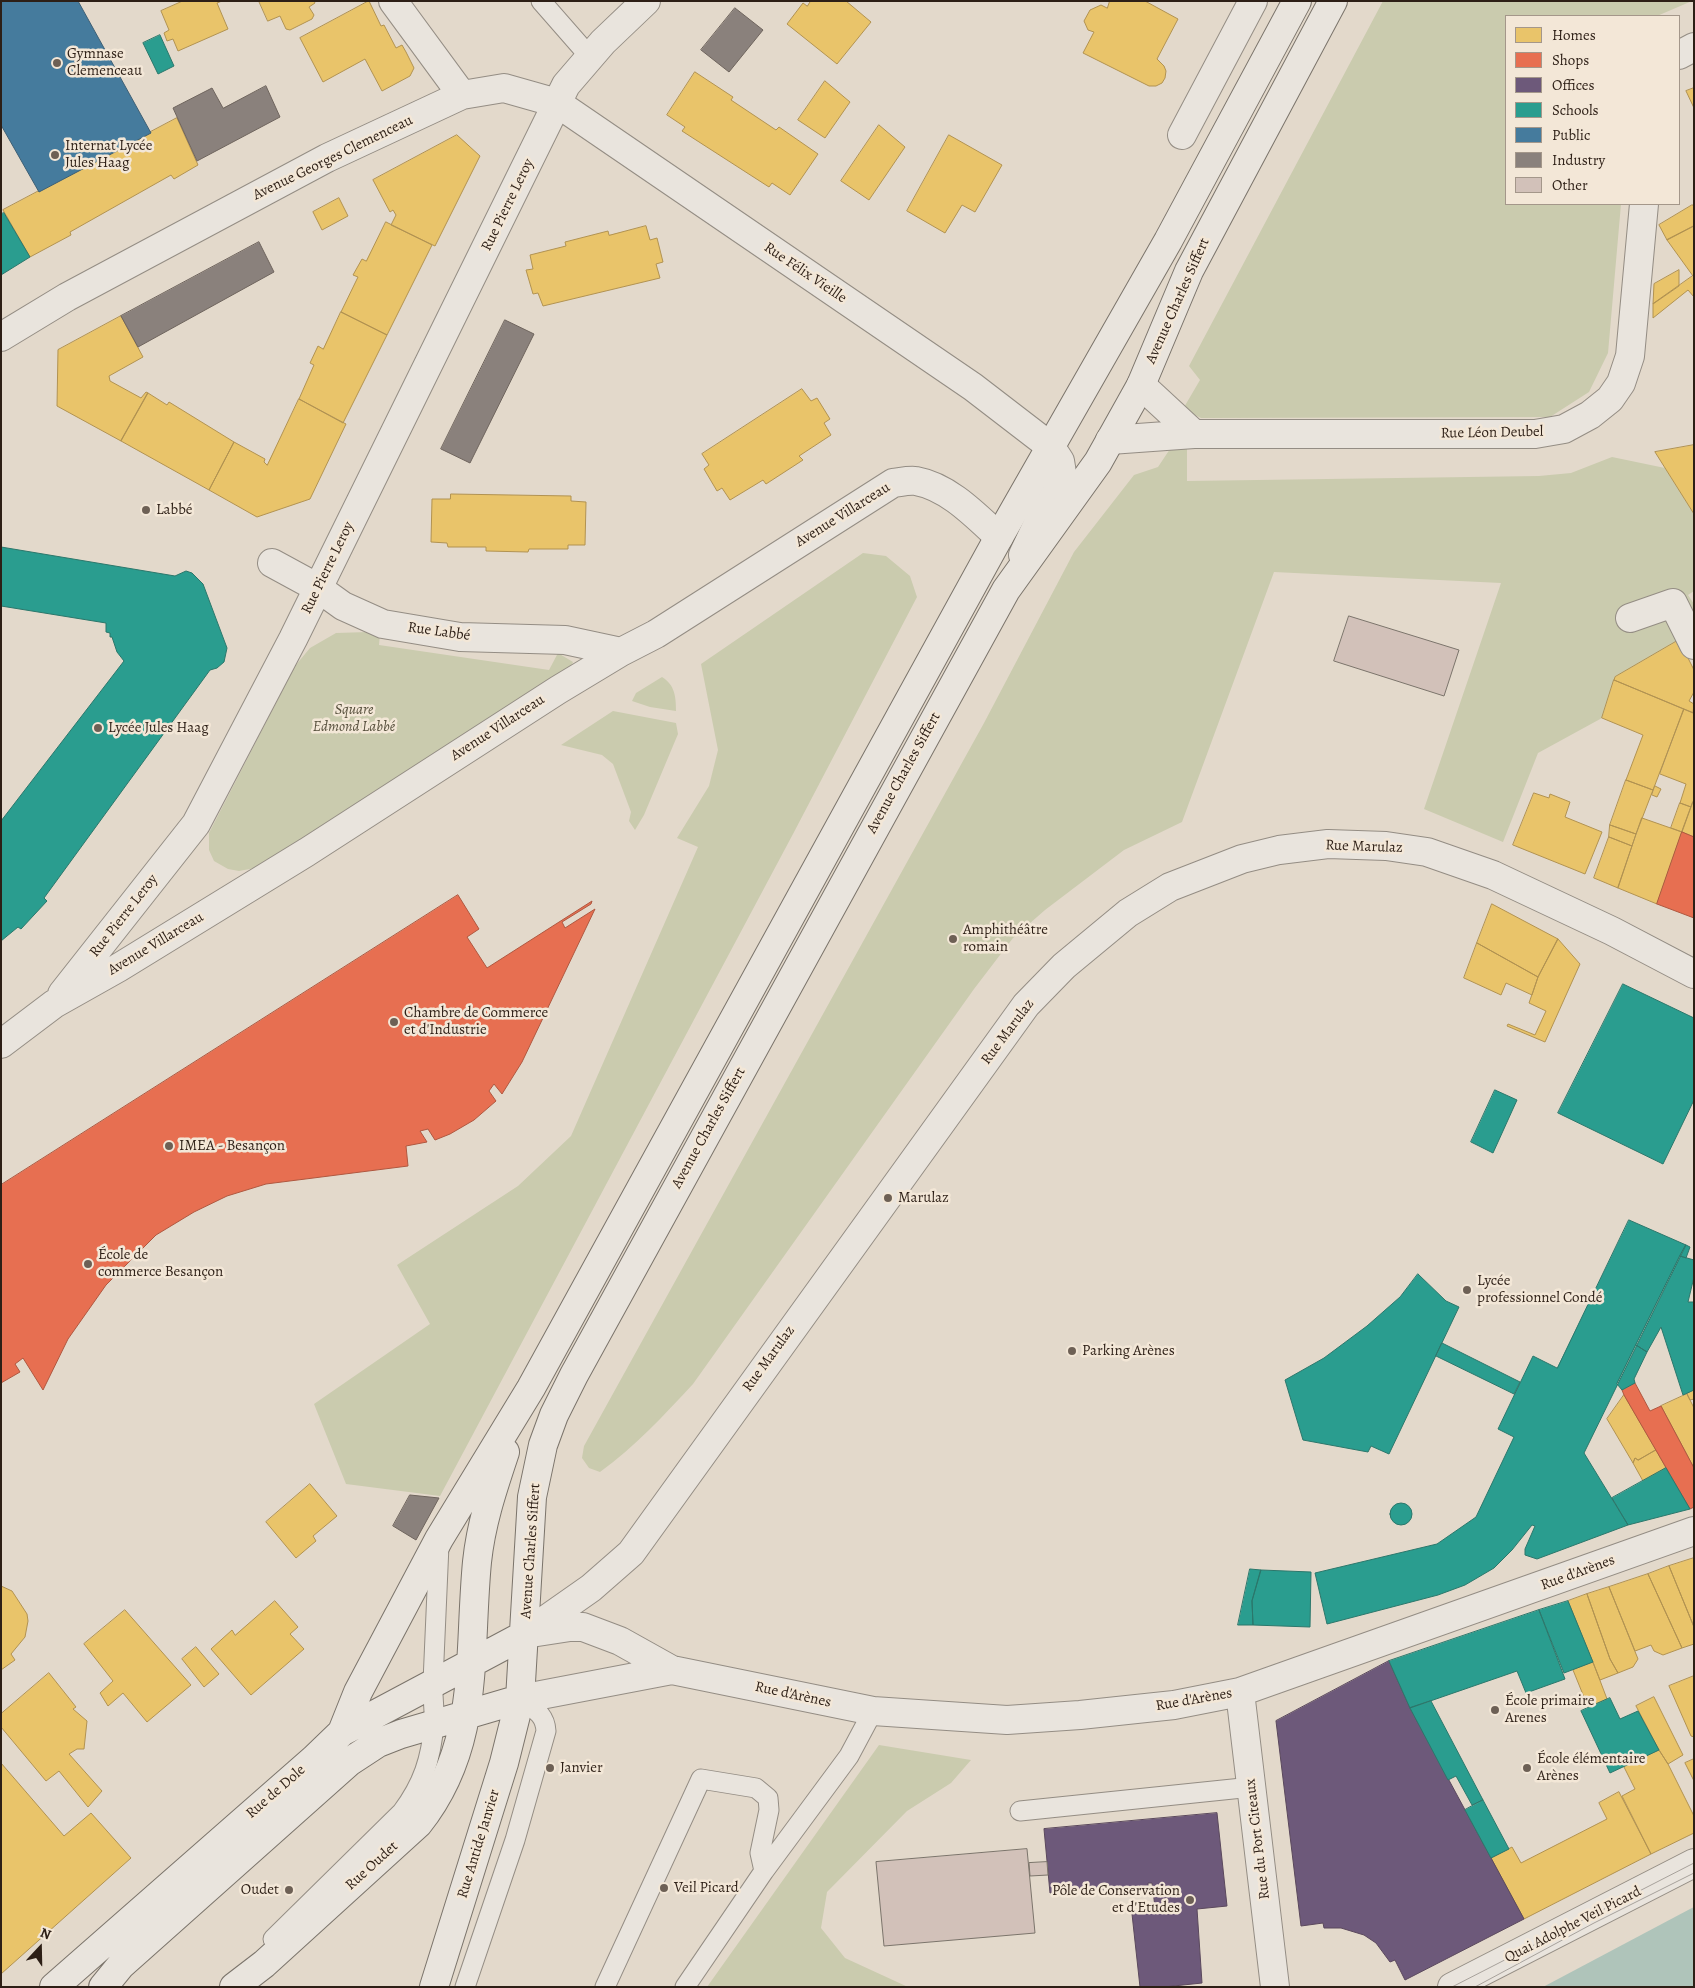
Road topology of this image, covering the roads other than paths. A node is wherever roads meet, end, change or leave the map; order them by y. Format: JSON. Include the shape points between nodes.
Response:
{"nodes":[{"id":1,"x":393,"y":1,"type":"edge"},
{"id":2,"x":541,"y":1,"type":"edge"},
{"id":3,"x":646,"y":1,"type":"edge"},
{"id":4,"x":1253,"y":1,"type":"edge"},
{"id":5,"x":1298,"y":1,"type":"edge"},
{"id":6,"x":1333,"y":1,"type":"edge"},
{"id":7,"x":1694,"y":48,"type":"edge"},
{"id":8,"x":1680,"y":55,"type":"edge"},
{"id":9,"x":590,"y":58,"type":"junction"},
{"id":10,"x":462,"y":95,"type":"junction"},
{"id":11,"x":556,"y":103,"type":"junction"},
{"id":12,"x":1182,"y":135,"type":"dead end"},
{"id":13,"x":1644,"y":205,"type":"edge"},
{"id":14,"x":1,"y":336,"type":"edge"},
{"id":15,"x":1141,"y":385,"type":"junction"},
{"id":16,"x":1194,"y":434,"type":"junction"},
{"id":17,"x":1110,"y":440,"type":"junction"},
{"id":18,"x":1051,"y":447,"type":"junction"},
{"id":19,"x":999,"y":537,"type":"junction"},
{"id":20,"x":272,"y":563,"type":"dead end"},
{"id":21,"x":318,"y":588,"type":"junction"},
{"id":22,"x":1006,"y":590,"type":"junction"},
{"id":23,"x":1630,"y":618,"type":"dead end"},
{"id":24,"x":1694,"y":645,"type":"edge"},
{"id":25,"x":621,"y":652,"type":"junction"},
{"id":26,"x":1694,"y":974,"type":"edge"},
{"id":27,"x":54,"y":1004,"type":"junction"},
{"id":28,"x":1,"y":1044,"type":"edge"},
{"id":29,"x":531,"y":1388,"type":"junction"},
{"id":30,"x":1694,"y":1532,"type":"edge"},
{"id":31,"x":439,"y":1539,"type":"junction"},
{"id":32,"x":524,"y":1634,"type":"junction"},
{"id":33,"x":471,"y":1664,"type":"junction"},
{"id":34,"x":672,"y":1670,"type":"junction"},
{"id":35,"x":433,"y":1683,"type":"junction"},
{"id":36,"x":1240,"y":1692,"type":"junction"},
{"id":37,"x":520,"y":1700,"type":"junction"},
{"id":38,"x":873,"y":1711,"type":"junction"},
{"id":39,"x":466,"y":1714,"type":"junction"},
{"id":40,"x":434,"y":1723,"type":"junction"},
{"id":41,"x":342,"y":1732,"type":"junction"},
{"id":42,"x":1252,"y":1787,"type":"junction"},
{"id":43,"x":1020,"y":1811,"type":"dead end"},
{"id":44,"x":1694,"y":1863,"type":"edge"},
{"id":45,"x":764,"y":1871,"type":"junction"},
{"id":46,"x":54,"y":1987,"type":"edge"},
{"id":47,"x":103,"y":1987,"type":"edge"},
{"id":48,"x":227,"y":1987,"type":"edge"},
{"id":49,"x":234,"y":1987,"type":"edge"},
{"id":50,"x":434,"y":1987,"type":"edge"},
{"id":51,"x":465,"y":1987,"type":"edge"},
{"id":52,"x":605,"y":1987,"type":"edge"},
{"id":53,"x":685,"y":1987,"type":"edge"},
{"id":54,"x":1275,"y":1987,"type":"edge"},
{"id":55,"x":1452,"y":1987,"type":"edge"}],
"edges":[{"from":1,"to":10,"type":"street"},
{"from":2,"to":9,"type":"lane"},
{"from":3,"to":9,"type":"street"},
{"from":4,"to":12,"type":"street"},
{"from":5,"to":18,"type":"street","name":"Avenue Charles Siffert","via":[[1168,241]]},
{"from":6,"to":15,"type":"street","name":"Avenue Charles Siffert","via":[[1188,272]]},
{"from":7,"to":8,"type":"street"},
{"from":9,"to":11,"type":"street","via":[[566,85]]},
{"from":10,"to":11,"type":"street","name":"Avenue Georges Clemenceau","via":[[504,88]]},
{"from":10,"to":14,"type":"street","name":"Avenue Georges Clemenceau","via":[[319,162],[67,297]]},
{"from":11,"to":18,"type":"street","name":"Rue Félix Vieille","via":[[973,388]]},
{"from":11,"to":21,"type":"street","name":"Rue Pierre Leroy"},
{"from":13,"to":16,"type":"street","name":"Rue Léon Deubel","via":[[1630,356],[1621,384],[1610,399],[1590,415],[1564,429],[1535,434]]},
{"from":15,"to":16,"type":"street"},
{"from":15,"to":17,"type":"street","name":"Avenue Charles Siffert"},
{"from":16,"to":17,"type":"street","name":"Rue Léon Deubel"},
{"from":17,"to":22,"type":"street","name":"Avenue Charles Siffert","via":[[1098,462]]},
{"from":18,"to":19,"type":"street","name":"Avenue Charles Siffert"},
{"from":18,"to":22,"type":"street","name":"Avenue Charles Siffert","via":[[1060,461],[1062,473]]},
{"from":19,"to":25,"type":"street","name":"Avenue Villarceau","via":[[960,503],[934,487],[916,481],[893,483],[656,634]]},
{"from":19,"to":29,"type":"street","name":"Avenue Charles Siffert"},
{"from":20,"to":21,"type":"street","name":"Rue Labbé"},
{"from":21,"to":25,"type":"street","name":"Rue Labbé","via":[[343,606],[383,624],[460,637],[565,640]]},
{"from":21,"to":27,"type":"street","name":"Rue Pierre Leroy","via":[[196,824]]},
{"from":22,"to":32,"type":"street","name":"Avenue Charles Siffert","via":[[554,1415],[543,1445],[532,1497]]},
{"from":23,"to":24,"type":"street","via":[[1673,604]]},
{"from":25,"to":27,"type":"street","name":"Avenue Villarceau","via":[[307,852]]},
{"from":26,"to":32,"type":"street","name":"Rue Marulaz","via":[[1493,875],[1427,852],[1386,846],[1328,844],[1279,850],[1242,859],[1170,887],[1128,913],[1064,966],[1026,1004],[630,1553],[591,1588]]},
{"from":27,"to":28,"type":"street","name":"Avenue Villarceau"},
{"from":29,"to":31,"type":"street","name":"Avenue Charles Siffert"},
{"from":29,"to":33,"type":"street","name":"Avenue Charles Siffert","via":[[491,1492],[481,1534]]},
{"from":30,"to":36,"type":"street","name":"Rue d'Arènes"},
{"from":31,"to":35,"type":"lane"},
{"from":31,"to":41,"type":"street","name":"Avenue Charles Siffert","via":[[358,1692]]},
{"from":32,"to":33,"type":"street","name":"Rue de Dole"},
{"from":32,"to":34,"type":"street","name":"Rue d'Arènes","via":[[583,1627],[620,1641]]},
{"from":32,"to":37,"type":"street","name":"Avenue Charles Siffert"},
{"from":33,"to":35,"type":"street","name":"Rue de Dole"},
{"from":33,"to":39,"type":"street","name":"Avenue Charles Siffert"},
{"from":34,"to":37,"type":"street","name":"Rue d'Arènes"},
{"from":34,"to":38,"type":"street","name":"Rue d'Arènes"},
{"from":35,"to":40,"type":"lane"},
{"from":35,"to":41,"type":"street","name":"Rue de Dole"},
{"from":36,"to":38,"type":"street","name":"Rue d'Arènes","via":[[1174,1705],[1007,1720]]},
{"from":36,"to":42,"type":"street","name":"Rue du Port Citeaux"},
{"from":37,"to":39,"type":"street","name":"Rue de Dole"},
{"from":37,"to":50,"type":"street","name":"Rue Antide Janvier"},
{"from":37,"to":51,"type":"lane","via":[[539,1713],[546,1731],[515,1840]]},
{"from":38,"to":45,"type":"lane","via":[[848,1756]]},
{"from":39,"to":40,"type":"street","name":"Rue de Dole"},
{"from":39,"to":49,"type":"street","name":"Rue Oudet","via":[[451,1770],[418,1824],[264,1964]]},
{"from":40,"to":47,"type":"street","name":"Rue de Dole","via":[[378,1743],[349,1762],[121,1965]]},
{"from":40,"to":48,"type":"lane","via":[[424,1776],[402,1812]]},
{"from":41,"to":46,"type":"street","name":"Rue de Dole"},
{"from":42,"to":43,"type":"lane"},
{"from":42,"to":54,"type":"street","name":"Rue du Port Citeaux"},
{"from":44,"to":55,"type":"street","name":"Quai Adolphe Veil Picard"},
{"from":45,"to":52,"type":"lane","via":[[760,1853],[769,1810],[768,1798],[756,1788],[701,1779]]},
{"from":45,"to":53,"type":"lane"}]}
